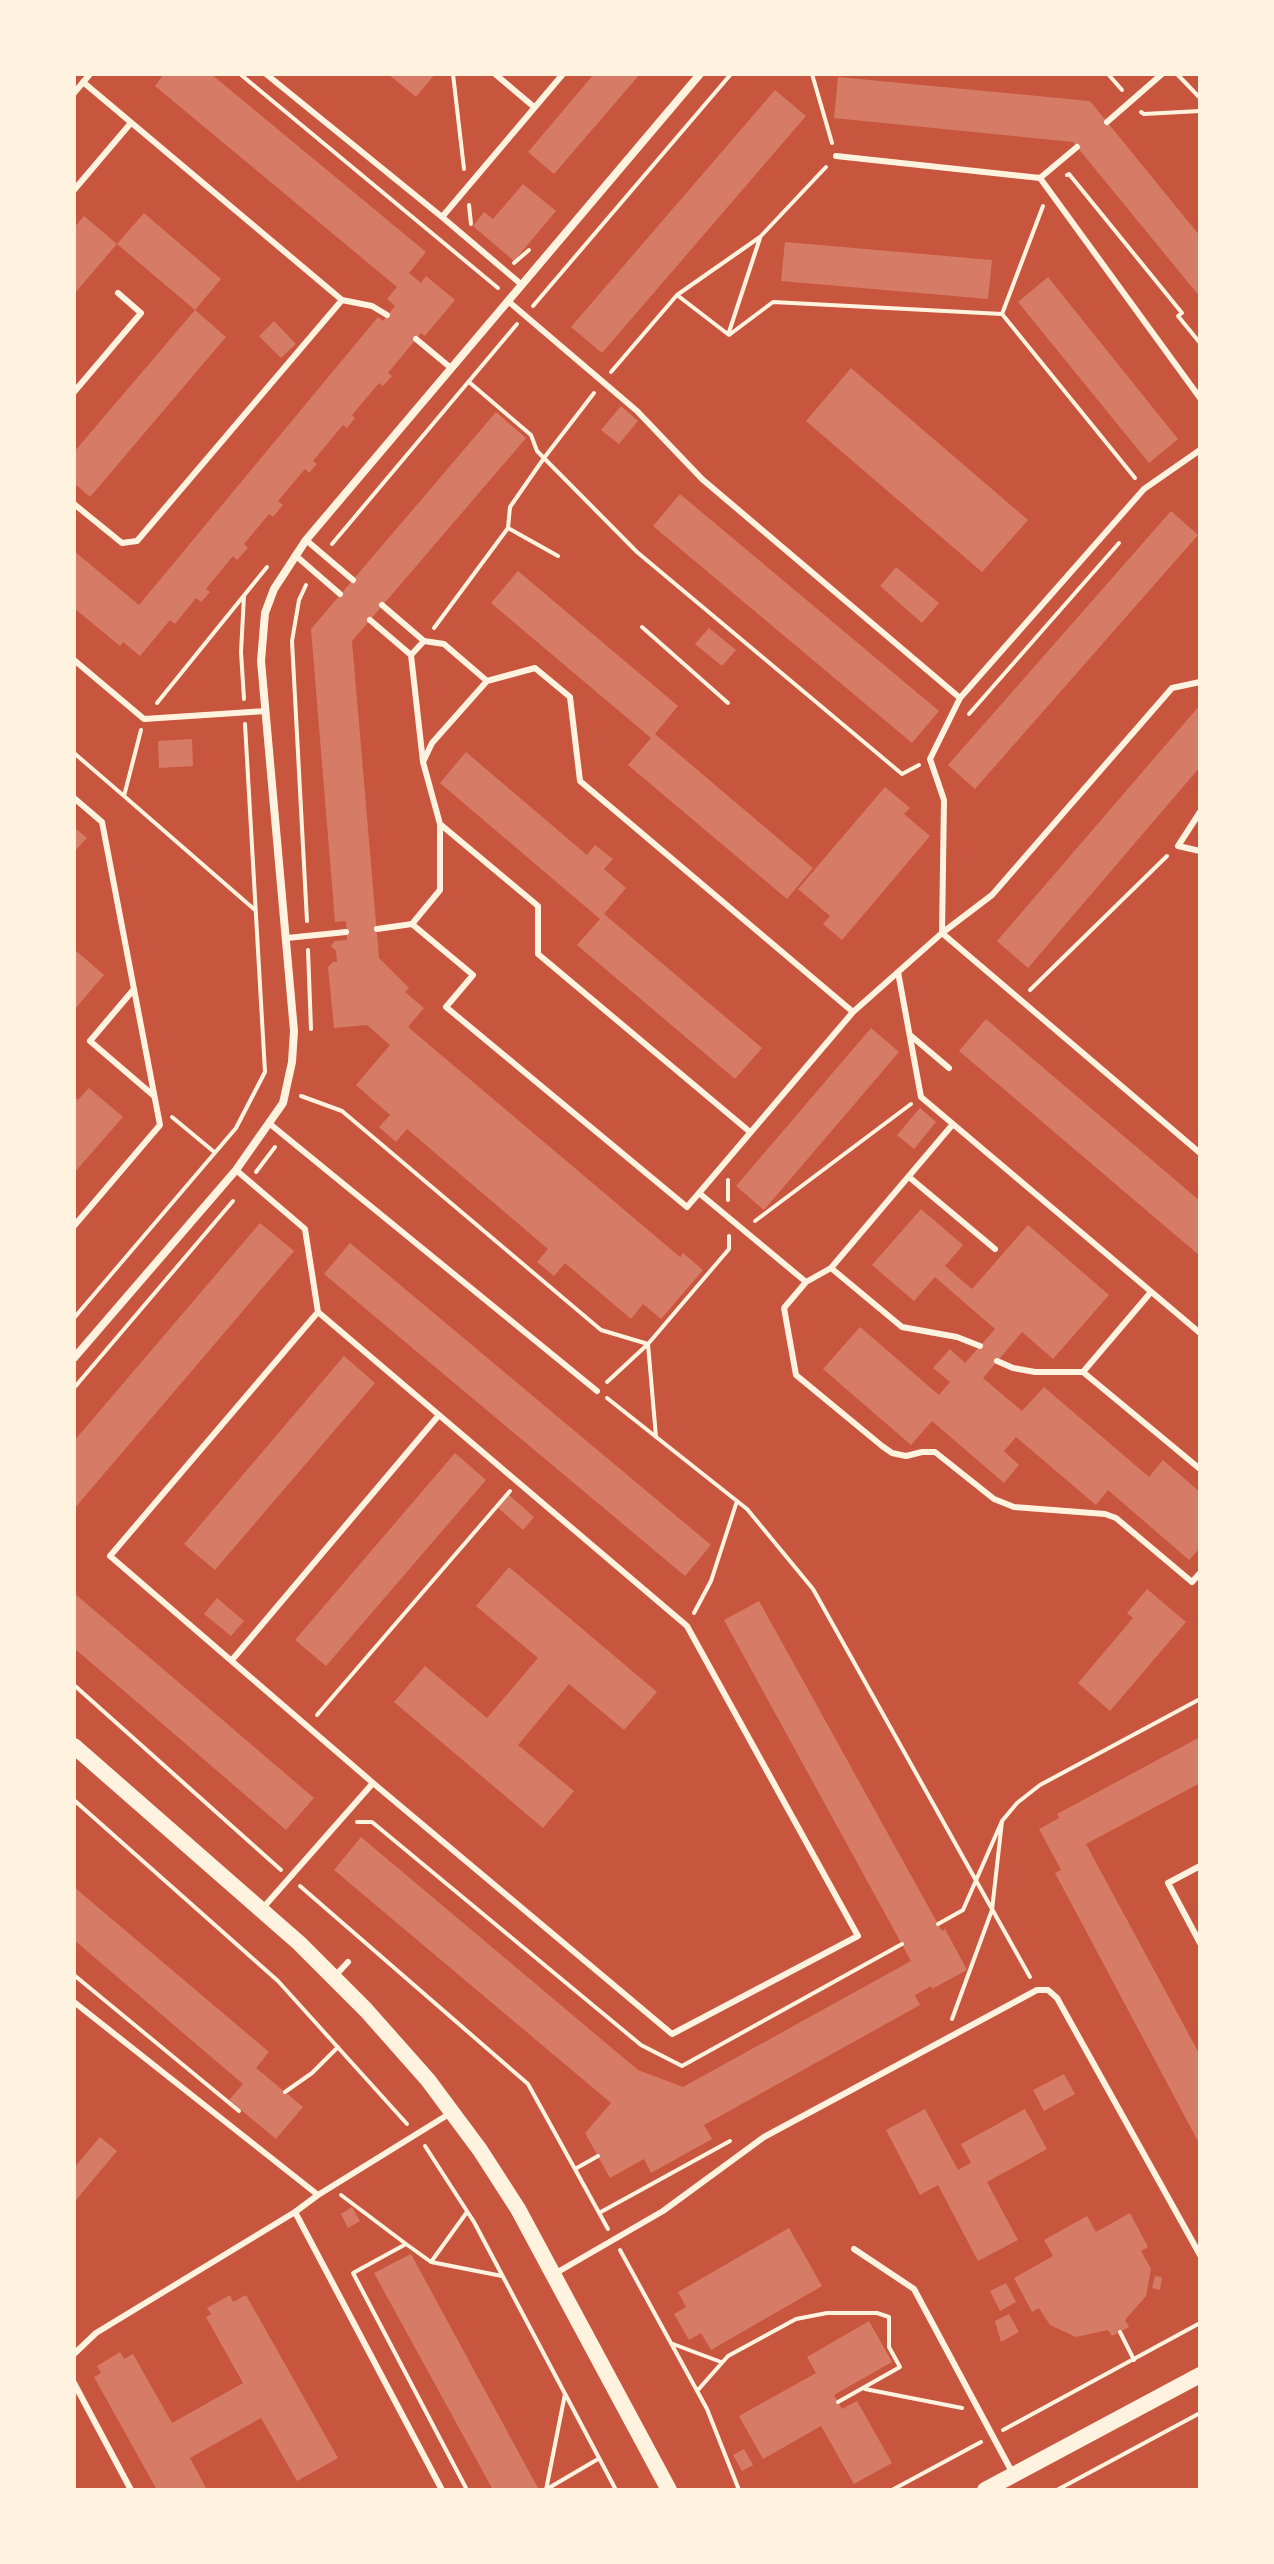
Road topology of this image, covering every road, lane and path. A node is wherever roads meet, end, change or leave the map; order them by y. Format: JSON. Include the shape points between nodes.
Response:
{"nodes":[{"id":1,"x":90,"y":74,"type":"edge"},
{"id":2,"x":240,"y":74,"type":"edge"},
{"id":3,"x":266,"y":74,"type":"edge"},
{"id":4,"x":495,"y":74,"type":"edge"},
{"id":5,"x":563,"y":74,"type":"edge"},
{"id":6,"x":700,"y":74,"type":"edge"},
{"id":7,"x":731,"y":74,"type":"edge"},
{"id":8,"x":812,"y":74,"type":"edge"},
{"id":9,"x":1162,"y":74,"type":"edge"},
{"id":10,"x":1177,"y":74,"type":"edge"},
{"id":11,"x":83,"y":82,"type":"junction"},
{"id":12,"x":74,"y":93,"type":"edge"},
{"id":13,"x":1200,"y":98,"type":"edge"},
{"id":14,"x":534,"y":107,"type":"junction"},
{"id":15,"x":1107,"y":122,"type":"dead end"},
{"id":16,"x":130,"y":124,"type":"junction"},
{"id":17,"x":1077,"y":147,"type":"dead end"},
{"id":18,"x":836,"y":156,"type":"junction"},
{"id":19,"x":1040,"y":178,"type":"junction"},
{"id":20,"x":74,"y":190,"type":"edge"},
{"id":21,"x":442,"y":217,"type":"junction"},
{"id":22,"x":760,"y":237,"type":"junction"},
{"id":23,"x":522,"y":285,"type":"junction"},
{"id":24,"x":500,"y":290,"type":"dead end"},
{"id":25,"x":118,"y":293,"type":"dead end"},
{"id":26,"x":677,"y":295,"type":"junction"},
{"id":27,"x":342,"y":300,"type":"junction"},
{"id":28,"x":508,"y":301,"type":"junction"},
{"id":29,"x":387,"y":315,"type":"dead end"},
{"id":30,"x":525,"y":315,"type":"junction"},
{"id":31,"x":729,"y":335,"type":"junction"},
{"id":32,"x":416,"y":339,"type":"dead end"},
{"id":33,"x":451,"y":368,"type":"junction"},
{"id":34,"x":469,"y":382,"type":"junction"},
{"id":35,"x":603,"y":382,"type":"junction"},
{"id":36,"x":74,"y":392,"type":"edge"},
{"id":37,"x":1200,"y":398,"type":"edge"},
{"id":38,"x":1200,"y":450,"type":"edge"},
{"id":39,"x":544,"y":458,"type":"junction"},
{"id":40,"x":1144,"y":489,"type":"junction"},
{"id":41,"x":74,"y":504,"type":"edge"},
{"id":42,"x":508,"y":528,"type":"junction"},
{"id":43,"x":1124,"y":538,"type":"dead end"},
{"id":44,"x":306,"y":540,"type":"junction"},
{"id":45,"x":323,"y":554,"type":"junction"},
{"id":46,"x":295,"y":555,"type":"junction"},
{"id":47,"x":558,"y":556,"type":"dead end"},
{"id":48,"x":273,"y":560,"type":"dead end"},
{"id":49,"x":312,"y":570,"type":"junction"},
{"id":50,"x":353,"y":580,"type":"dead end"},
{"id":51,"x":340,"y":594,"type":"dead end"},
{"id":52,"x":244,"y":595,"type":"junction"},
{"id":53,"x":382,"y":605,"type":"dead end"},
{"id":54,"x":370,"y":620,"type":"dead end"},
{"id":55,"x":642,"y":627,"type":"dead end"},
{"id":56,"x":424,"y":641,"type":"junction"},
{"id":57,"x":411,"y":655,"type":"junction"},
{"id":58,"x":74,"y":660,"type":"edge"},
{"id":59,"x":487,"y":681,"type":"junction"},
{"id":60,"x":1200,"y":682,"type":"edge"},
{"id":61,"x":960,"y":698,"type":"junction"},
{"id":62,"x":728,"y":703,"type":"dead end"},
{"id":63,"x":266,"y":711,"type":"junction"},
{"id":64,"x":244,"y":712,"type":"junction"},
{"id":65,"x":144,"y":719,"type":"junction"},
{"id":66,"x":961,"y":724,"type":"dead end"},
{"id":67,"x":74,"y":753,"type":"edge"},
{"id":68,"x":930,"y":759,"type":"junction"},
{"id":69,"x":423,"y":762,"type":"junction"},
{"id":70,"x":124,"y":796,"type":"junction"},
{"id":71,"x":74,"y":798,"type":"edge"},
{"id":72,"x":1200,"y":812,"type":"edge"},
{"id":73,"x":440,"y":824,"type":"junction"},
{"id":74,"x":1178,"y":846,"type":"junction"},
{"id":75,"x":1200,"y":851,"type":"edge"},
{"id":76,"x":256,"y":911,"type":"junction"},
{"id":77,"x":412,"y":924,"type":"junction"},
{"id":78,"x":377,"y":929,"type":"dead end"},
{"id":79,"x":346,"y":932,"type":"dead end"},
{"id":80,"x":942,"y":933,"type":"junction"},
{"id":81,"x":307,"y":936,"type":"junction"},
{"id":82,"x":287,"y":938,"type":"junction"},
{"id":83,"x":898,"y":972,"type":"junction"},
{"id":84,"x":134,"y":989,"type":"junction"},
{"id":85,"x":1020,"y":1000,"type":"junction"},
{"id":86,"x":853,"y":1012,"type":"junction"},
{"id":87,"x":910,"y":1035,"type":"junction"},
{"id":88,"x":310,"y":1039,"type":"dead end"},
{"id":89,"x":949,"y":1068,"type":"dead end"},
{"id":90,"x":921,"y":1097,"type":"junction"},
{"id":91,"x":156,"y":1100,"type":"junction"},
{"id":92,"x":270,"y":1124,"type":"junction"},
{"id":93,"x":953,"y":1124,"type":"junction"},
{"id":94,"x":750,"y":1132,"type":"junction"},
{"id":95,"x":283,"y":1134,"type":"junction"},
{"id":96,"x":213,"y":1151,"type":"dead end"},
{"id":97,"x":1200,"y":1153,"type":"edge"},
{"id":98,"x":236,"y":1170,"type":"junction"},
{"id":99,"x":728,"y":1174,"type":"dead end"},
{"id":100,"x":909,"y":1177,"type":"junction"},
{"id":101,"x":249,"y":1182,"type":"junction"},
{"id":102,"x":699,"y":1193,"type":"junction"},
{"id":103,"x":728,"y":1217,"type":"junction"},
{"id":104,"x":74,"y":1226,"type":"edge"},
{"id":105,"x":744,"y":1231,"type":"junction"},
{"id":106,"x":729,"y":1249,"type":"junction"},
{"id":107,"x":995,"y":1249,"type":"dead end"},
{"id":108,"x":831,"y":1268,"type":"junction"},
{"id":109,"x":806,"y":1282,"type":"junction"},
{"id":110,"x":1151,"y":1292,"type":"junction"},
{"id":111,"x":318,"y":1312,"type":"junction"},
{"id":112,"x":74,"y":1318,"type":"edge"},
{"id":113,"x":1200,"y":1333,"type":"edge"},
{"id":114,"x":648,"y":1344,"type":"junction"},
{"id":115,"x":980,"y":1346,"type":"dead end"},
{"id":116,"x":74,"y":1358,"type":"edge"},
{"id":117,"x":997,"y":1361,"type":"dead end"},
{"id":118,"x":1083,"y":1372,"type":"junction"},
{"id":119,"x":74,"y":1388,"type":"edge"},
{"id":120,"x":597,"y":1391,"type":"junction"},
{"id":121,"x":439,"y":1415,"type":"junction"},
{"id":122,"x":656,"y":1437,"type":"junction"},
{"id":123,"x":1200,"y":1469,"type":"edge"},
{"id":124,"x":518,"y":1482,"type":"junction"},
{"id":125,"x":737,"y":1501,"type":"junction"},
{"id":126,"x":1200,"y":1573,"type":"edge"},
{"id":127,"x":1192,"y":1582,"type":"junction"},
{"id":128,"x":1200,"y":1588,"type":"edge"},
{"id":129,"x":687,"y":1626,"type":"junction"},
{"id":130,"x":232,"y":1660,"type":"junction"},
{"id":131,"x":74,"y":1685,"type":"edge"},
{"id":132,"x":1200,"y":1699,"type":"edge"},
{"id":133,"x":308,"y":1726,"type":"junction"},
{"id":134,"x":74,"y":1746,"type":"edge"},
{"id":135,"x":373,"y":1783,"type":"junction"},
{"id":136,"x":74,"y":1800,"type":"edge"},
{"id":137,"x":1002,"y":1821,"type":"junction"},
{"id":138,"x":1200,"y":1866,"type":"edge"},
{"id":139,"x":290,"y":1877,"type":"junction"},
{"id":140,"x":976,"y":1880,"type":"junction"},
{"id":141,"x":262,"y":1909,"type":"junction"},
{"id":142,"x":992,"y":1910,"type":"junction"},
{"id":143,"x":938,"y":1924,"type":"dead end"},
{"id":144,"x":1200,"y":1943,"type":"edge"},
{"id":145,"x":348,"y":1962,"type":"dead end"},
{"id":146,"x":74,"y":1975,"type":"edge"},
{"id":147,"x":334,"y":1977,"type":"junction"},
{"id":148,"x":1037,"y":1990,"type":"junction"},
{"id":149,"x":74,"y":2002,"type":"edge"},
{"id":150,"x":940,"y":2025,"type":"dead end"},
{"id":151,"x":338,"y":2047,"type":"junction"},
{"id":152,"x":285,"y":2092,"type":"dead end"},
{"id":153,"x":452,"y":2112,"type":"junction"},
{"id":154,"x":245,"y":2116,"type":"dead end"},
{"id":155,"x":417,"y":2135,"type":"junction"},
{"id":156,"x":736,"y":2138,"type":"dead end"},
{"id":157,"x":598,"y":2156,"type":"dead end"},
{"id":158,"x":1146,"y":2159,"type":"junction"},
{"id":159,"x":1138,"y":2164,"type":"dead end"},
{"id":160,"x":575,"y":2169,"type":"junction"},
{"id":161,"x":331,"y":2187,"type":"junction"},
{"id":162,"x":318,"y":2195,"type":"junction"},
{"id":163,"x":295,"y":2212,"type":"junction"},
{"id":164,"x":467,"y":2212,"type":"junction"},
{"id":165,"x":599,"y":2213,"type":"junction"},
{"id":166,"x":614,"y":2240,"type":"junction"},
{"id":167,"x":406,"y":2244,"type":"junction"},
{"id":168,"x":854,"y":2249,"type":"dead end"},
{"id":169,"x":1200,"y":2255,"type":"edge"},
{"id":170,"x":431,"y":2262,"type":"junction"},
{"id":171,"x":555,"y":2274,"type":"junction"},
{"id":172,"x":502,"y":2276,"type":"junction"},
{"id":173,"x":1200,"y":2323,"type":"edge"},
{"id":174,"x":1120,"y":2332,"type":"dead end"},
{"id":175,"x":671,"y":2343,"type":"junction"},
{"id":176,"x":74,"y":2354,"type":"edge"},
{"id":177,"x":1134,"y":2360,"type":"junction"},
{"id":178,"x":721,"y":2363,"type":"junction"},
{"id":179,"x":1200,"y":2375,"type":"edge"},
{"id":180,"x":74,"y":2383,"type":"edge"},
{"id":181,"x":862,"y":2388,"type":"junction"},
{"id":182,"x":697,"y":2391,"type":"junction"},
{"id":183,"x":565,"y":2394,"type":"junction"},
{"id":184,"x":838,"y":2402,"type":"dead end"},
{"id":185,"x":979,"y":2411,"type":"junction"},
{"id":186,"x":1200,"y":2413,"type":"edge"},
{"id":187,"x":992,"y":2436,"type":"junction"},
{"id":188,"x":599,"y":2458,"type":"junction"},
{"id":189,"x":1013,"y":2475,"type":"junction"},
{"id":190,"x":131,"y":2490,"type":"edge"},
{"id":191,"x":442,"y":2490,"type":"edge"},
{"id":192,"x":467,"y":2490,"type":"edge"},
{"id":193,"x":546,"y":2490,"type":"edge"},
{"id":194,"x":616,"y":2490,"type":"edge"},
{"id":195,"x":669,"y":2490,"type":"edge"},
{"id":196,"x":739,"y":2490,"type":"edge"},
{"id":197,"x":892,"y":2490,"type":"edge"},
{"id":198,"x":985,"y":2490,"type":"edge"},
{"id":199,"x":1057,"y":2490,"type":"edge"}],
"edges":[{"from":1,"to":11,"type":"lane"},
{"from":2,"to":24,"type":"path"},
{"from":3,"to":21,"type":"lane"},
{"from":4,"to":14,"type":"lane"},
{"from":5,"to":14,"type":"lane"},
{"from":6,"to":23,"type":"street"},
{"from":7,"to":30,"type":"path"},
{"from":8,"to":18,"type":"path"},
{"from":9,"to":15,"type":"lane"},
{"from":10,"to":13,"type":"path"},
{"from":11,"to":12,"type":"lane"},
{"from":11,"to":16,"type":"lane"},
{"from":14,"to":21,"type":"lane"},
{"from":16,"to":20,"type":"lane"},
{"from":16,"to":27,"type":"lane"},
{"from":17,"to":19,"type":"lane"},
{"from":18,"to":19,"type":"lane"},
{"from":18,"to":22,"type":"path"},
{"from":19,"to":37,"type":"lane"},
{"from":21,"to":23,"type":"lane"},
{"from":22,"to":26,"type":"path"},
{"from":22,"to":31,"type":"path"},
{"from":23,"to":28,"type":"street"},
{"from":25,"to":36,"type":"lane","via":[[141,313]]},
{"from":26,"to":31,"type":"path"},
{"from":26,"to":35,"type":"path"},
{"from":27,"to":29,"type":"lane"},
{"from":27,"to":41,"type":"lane","via":[[137,541],[122,543]]},
{"from":28,"to":30,"type":"lane"},
{"from":28,"to":33,"type":"street"},
{"from":30,"to":34,"type":"path"},
{"from":30,"to":35,"type":"lane"},
{"from":31,"to":40,"type":"path","via":[[773,302],[1002,314]]},
{"from":32,"to":33,"type":"lane"},
{"from":33,"to":44,"type":"street"},
{"from":34,"to":39,"type":"path","via":[[531,435]]},
{"from":34,"to":45,"type":"path"},
{"from":35,"to":39,"type":"path"},
{"from":35,"to":61,"type":"lane","via":[[702,479]]},
{"from":38,"to":40,"type":"lane"},
{"from":39,"to":42,"type":"path","via":[[510,507]]},
{"from":39,"to":68,"type":"path","via":[[637,552],[902,774]]},
{"from":40,"to":61,"type":"lane"},
{"from":42,"to":47,"type":"path"},
{"from":42,"to":56,"type":"path"},
{"from":43,"to":66,"type":"path"},
{"from":44,"to":45,"type":"lane"},
{"from":44,"to":46,"type":"street"},
{"from":45,"to":50,"type":"lane"},
{"from":46,"to":49,"type":"lane"},
{"from":46,"to":63,"type":"street","via":[[265,613],[261,661]]},
{"from":48,"to":52,"type":"path"},
{"from":49,"to":51,"type":"lane"},
{"from":49,"to":81,"type":"path","via":[[299,600],[292,641]]},
{"from":52,"to":64,"type":"path"},
{"from":52,"to":65,"type":"path"},
{"from":53,"to":56,"type":"lane"},
{"from":54,"to":57,"type":"lane"},
{"from":55,"to":62,"type":"path"},
{"from":56,"to":57,"type":"lane"},
{"from":56,"to":59,"type":"lane","via":[[444,644]]},
{"from":57,"to":69,"type":"lane"},
{"from":58,"to":65,"type":"lane"},
{"from":59,"to":69,"type":"lane","via":[[432,743]]},
{"from":59,"to":86,"type":"lane","via":[[535,668],[570,697],[580,781]]},
{"from":60,"to":80,"type":"lane","via":[[1172,688],[992,895]]},
{"from":61,"to":68,"type":"lane"},
{"from":63,"to":64,"type":"lane"},
{"from":63,"to":82,"type":"street"},
{"from":64,"to":65,"type":"lane"},
{"from":64,"to":76,"type":"path"},
{"from":65,"to":70,"type":"path"},
{"from":67,"to":70,"type":"path"},
{"from":68,"to":80,"type":"lane","via":[[944,800]]},
{"from":69,"to":73,"type":"lane"},
{"from":70,"to":76,"type":"path"},
{"from":71,"to":84,"type":"lane","via":[[102,822]]},
{"from":72,"to":74,"type":"lane"},
{"from":73,"to":77,"type":"lane","via":[[440,890]]},
{"from":73,"to":94,"type":"lane","via":[[538,906],[538,954]]},
{"from":74,"to":75,"type":"lane"},
{"from":74,"to":85,"type":"path"},
{"from":76,"to":112,"type":"path","via":[[265,1072],[236,1128]]},
{"from":77,"to":78,"type":"lane"},
{"from":77,"to":102,"type":"lane","via":[[473,975],[446,1007],[687,1207]]},
{"from":79,"to":81,"type":"lane"},
{"from":80,"to":83,"type":"lane"},
{"from":80,"to":85,"type":"lane"},
{"from":81,"to":82,"type":"lane"},
{"from":81,"to":88,"type":"path"},
{"from":82,"to":92,"type":"street","via":[[292,1062],[283,1103]]},
{"from":83,"to":86,"type":"lane"},
{"from":83,"to":87,"type":"lane"},
{"from":84,"to":91,"type":"lane"},
{"from":84,"to":91,"type":"lane","via":[[90,1041]]},
{"from":85,"to":97,"type":"lane"},
{"from":86,"to":94,"type":"lane"},
{"from":87,"to":89,"type":"lane"},
{"from":87,"to":90,"type":"lane"},
{"from":90,"to":93,"type":"lane"},
{"from":90,"to":105,"type":"path"},
{"from":91,"to":96,"type":"path"},
{"from":91,"to":104,"type":"lane","via":[[160,1125]]},
{"from":92,"to":95,"type":"lane"},
{"from":92,"to":98,"type":"street"},
{"from":93,"to":100,"type":"lane"},
{"from":93,"to":110,"type":"lane"},
{"from":94,"to":102,"type":"lane"},
{"from":95,"to":101,"type":"path"},
{"from":95,"to":114,"type":"path","via":[[301,1096],[342,1111],[601,1330]]},
{"from":95,"to":120,"type":"lane"},
{"from":98,"to":101,"type":"lane"},
{"from":98,"to":116,"type":"street"},
{"from":99,"to":103,"type":"path"},
{"from":100,"to":107,"type":"lane"},
{"from":100,"to":108,"type":"lane"},
{"from":101,"to":111,"type":"lane","via":[[305,1229]]},
{"from":101,"to":119,"type":"path"},
{"from":102,"to":103,"type":"lane"},
{"from":103,"to":105,"type":"lane"},
{"from":103,"to":106,"type":"path"},
{"from":105,"to":106,"type":"path"},
{"from":105,"to":109,"type":"lane"},
{"from":106,"to":114,"type":"path"},
{"from":108,"to":109,"type":"lane"},
{"from":108,"to":115,"type":"lane","via":[[902,1327]]},
{"from":109,"to":127,"type":"lane","via":[[784,1308],[796,1375],[882,1446],[906,1456],[935,1452],[994,1499],[1014,1507],[1116,1518]]},
{"from":110,"to":113,"type":"lane"},
{"from":110,"to":118,"type":"lane"},
{"from":111,"to":121,"type":"lane"},
{"from":111,"to":130,"type":"lane","via":[[110,1556]]},
{"from":114,"to":120,"type":"path"},
{"from":114,"to":122,"type":"path"},
{"from":117,"to":118,"type":"lane","via":[[1035,1372]]},
{"from":118,"to":123,"type":"lane"},
{"from":120,"to":122,"type":"path"},
{"from":121,"to":124,"type":"lane"},
{"from":121,"to":130,"type":"lane"},
{"from":122,"to":125,"type":"path"},
{"from":124,"to":129,"type":"lane"},
{"from":124,"to":133,"type":"path"},
{"from":125,"to":129,"type":"path","via":[[711,1581]]},
{"from":125,"to":140,"type":"path","via":[[813,1589]]},
{"from":126,"to":127,"type":"lane"},
{"from":127,"to":128,"type":"lane"},
{"from":129,"to":135,"type":"lane","via":[[858,1936],[672,2034]]},
{"from":130,"to":133,"type":"lane"},
{"from":131,"to":139,"type":"path"},
{"from":132,"to":137,"type":"path","via":[[1040,1785]]},
{"from":133,"to":135,"type":"lane"},
{"from":134,"to":141,"type":"main road"},
{"from":135,"to":139,"type":"lane"},
{"from":136,"to":151,"type":"path","via":[[278,1981]]},
{"from":137,"to":140,"type":"path"},
{"from":137,"to":142,"type":"path"},
{"from":138,"to":144,"type":"lane","via":[[1168,1883]]},
{"from":139,"to":141,"type":"lane"},
{"from":139,"to":160,"type":"path","via":[[528,2084]]},
{"from":140,"to":142,"type":"path"},
{"from":140,"to":143,"type":"path","via":[[963,1910]]},
{"from":141,"to":147,"type":"main road"},
{"from":142,"to":148,"type":"path"},
{"from":142,"to":150,"type":"path","via":[[954,2017]]},
{"from":145,"to":147,"type":"lane"},
{"from":146,"to":154,"type":"path"},
{"from":147,"to":153,"type":"main road"},
{"from":148,"to":158,"type":"lane","via":[[1048,1990],[1057,1998]]},
{"from":148,"to":166,"type":"lane","via":[[764,2137]]},
{"from":149,"to":162,"type":"lane"},
{"from":151,"to":152,"type":"path"},
{"from":151,"to":155,"type":"path"},
{"from":153,"to":155,"type":"lane"},
{"from":153,"to":171,"type":"main road","via":[[499,2178]]},
{"from":155,"to":161,"type":"lane"},
{"from":155,"to":164,"type":"path"},
{"from":156,"to":165,"type":"path"},
{"from":157,"to":160,"type":"path"},
{"from":158,"to":159,"type":"lane"},
{"from":158,"to":169,"type":"lane"},
{"from":160,"to":165,"type":"path"},
{"from":161,"to":162,"type":"lane"},
{"from":161,"to":167,"type":"path"},
{"from":162,"to":163,"type":"lane"},
{"from":163,"to":176,"type":"lane","via":[[96,2333]]},
{"from":163,"to":191,"type":"lane"},
{"from":164,"to":170,"type":"path"},
{"from":164,"to":172,"type":"path"},
{"from":165,"to":166,"type":"path"},
{"from":166,"to":171,"type":"lane"},
{"from":166,"to":175,"type":"path"},
{"from":167,"to":170,"type":"path"},
{"from":167,"to":192,"type":"path","via":[[353,2273]]},
{"from":168,"to":185,"type":"lane","via":[[914,2289]]},
{"from":170,"to":172,"type":"path"},
{"from":171,"to":195,"type":"main road"},
{"from":172,"to":183,"type":"path"},
{"from":173,"to":177,"type":"path"},
{"from":174,"to":177,"type":"path"},
{"from":175,"to":178,"type":"path"},
{"from":175,"to":182,"type":"path"},
{"from":177,"to":187,"type":"path"},
{"from":178,"to":181,"type":"path","via":[[796,2319],[877,2313],[889,2317],[889,2347],[900,2367]]},
{"from":178,"to":182,"type":"path"},
{"from":179,"to":189,"type":"main road"},
{"from":180,"to":190,"type":"lane"},
{"from":181,"to":184,"type":"path"},
{"from":181,"to":185,"type":"path"},
{"from":182,"to":196,"type":"path"},
{"from":183,"to":188,"type":"path"},
{"from":183,"to":193,"type":"path"},
{"from":185,"to":187,"type":"lane"},
{"from":186,"to":199,"type":"path"},
{"from":187,"to":189,"type":"lane"},
{"from":187,"to":197,"type":"path"},
{"from":188,"to":193,"type":"path"},
{"from":188,"to":194,"type":"path"},
{"from":189,"to":198,"type":"main road"}]}
